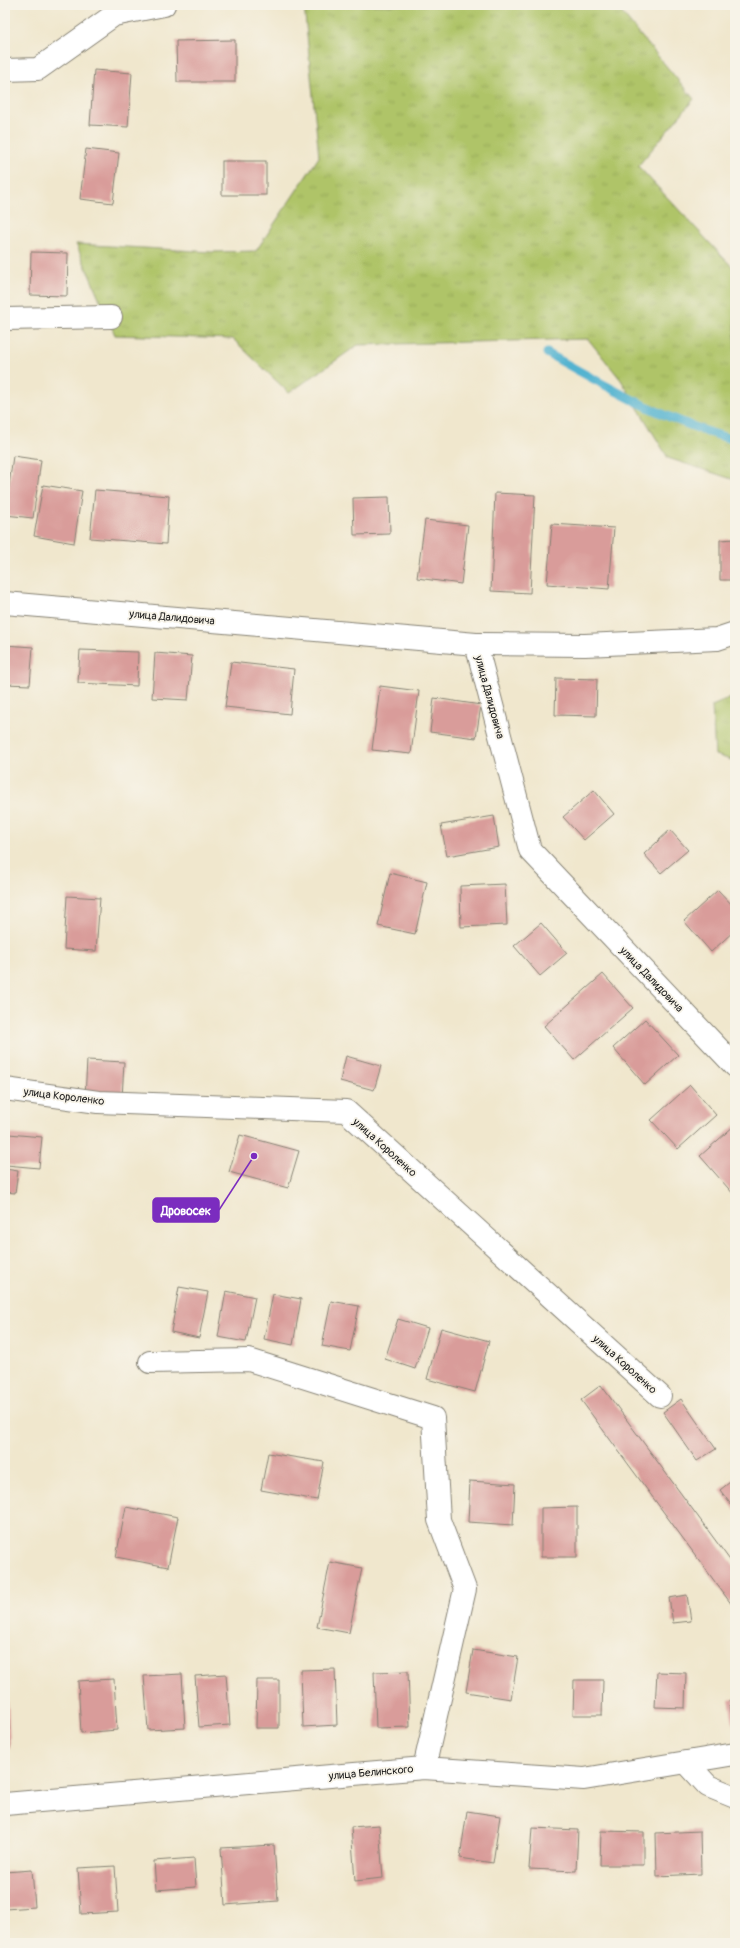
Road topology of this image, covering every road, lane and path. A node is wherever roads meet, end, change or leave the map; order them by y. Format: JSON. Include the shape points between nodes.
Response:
{"nodes":[{"id":1,"x":164,"y":5,"type":"edge"},
{"id":2,"x":5,"y":70,"type":"edge"},
{"id":3,"x":111,"y":316,"type":"dead end"},
{"id":4,"x":5,"y":319,"type":"edge"},
{"id":5,"x":5,"y":603,"type":"edge"},
{"id":6,"x":735,"y":633,"type":"edge"},
{"id":7,"x":476,"y":644,"type":"junction"},
{"id":8,"x":735,"y":1066,"type":"edge"},
{"id":9,"x":5,"y":1089,"type":"edge"},
{"id":10,"x":150,"y":1362,"type":"dead end"},
{"id":11,"x":660,"y":1396,"type":"dead end"},
{"id":12,"x":735,"y":1754,"type":"edge"},
{"id":13,"x":686,"y":1762,"type":"junction"},
{"id":14,"x":424,"y":1768,"type":"junction"},
{"id":15,"x":735,"y":1797,"type":"edge"},
{"id":16,"x":5,"y":1804,"type":"edge"}],
"edges":[{"from":1,"to":2,"type":"street","via":[[114,15],[38,69]]},
{"from":3,"to":4,"type":"street"},
{"from":5,"to":7,"type":"street","name":"улица Далидовича"},
{"from":6,"to":7,"type":"street","via":[[717,639],[593,644]]},
{"from":7,"to":8,"type":"street","name":"улица Далидовича","via":[[530,850]]},
{"from":9,"to":11,"type":"street","name":"улица Короленко","via":[[98,1102],[346,1111]]},
{"from":10,"to":14,"type":"street","via":[[249,1360],[433,1418],[439,1520],[465,1589]]},
{"from":12,"to":13,"type":"street","name":"улица Белинского"},
{"from":13,"to":14,"type":"street","name":"улица Белинского","via":[[584,1778]]},
{"from":13,"to":15,"type":"street","via":[[708,1786]]},
{"from":14,"to":16,"type":"street","name":"улица Белинского"}]}
